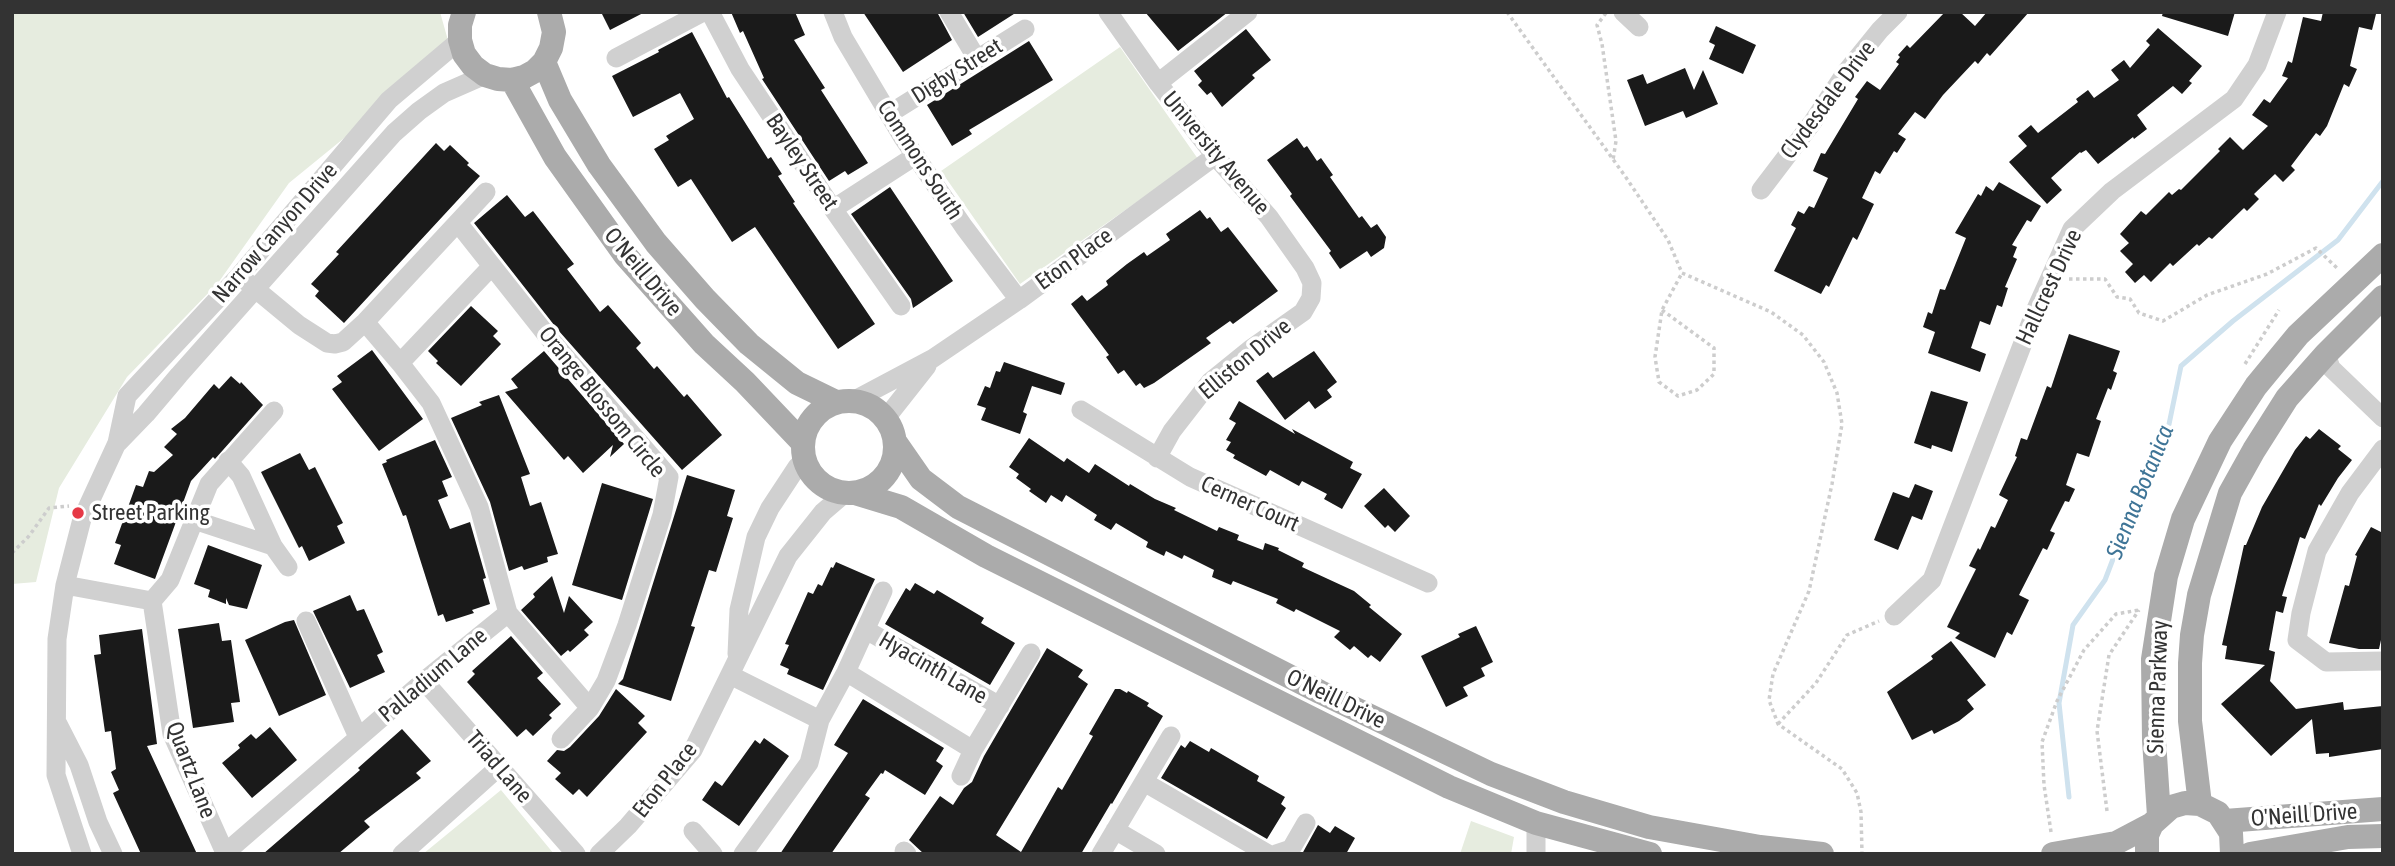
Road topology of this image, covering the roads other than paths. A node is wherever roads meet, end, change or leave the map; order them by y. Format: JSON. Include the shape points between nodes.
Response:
{"nodes":[{"id":1,"x":464,"y":12,"type":"edge"},
{"id":2,"x":549,"y":12,"type":"edge"},
{"id":3,"x":703,"y":12,"type":"edge"},
{"id":4,"x":710,"y":12,"type":"edge"},
{"id":5,"x":833,"y":12,"type":"edge"},
{"id":6,"x":949,"y":12,"type":"edge"},
{"id":7,"x":1108,"y":12,"type":"edge"},
{"id":8,"x":1248,"y":12,"type":"edge"},
{"id":9,"x":1623,"y":12,"type":"edge"},
{"id":10,"x":1898,"y":12,"type":"edge"},
{"id":11,"x":2277,"y":12,"type":"edge"},
{"id":12,"x":1639,"y":27,"type":"dead end"},
{"id":13,"x":1025,"y":29,"type":"dead end"},
{"id":14,"x":460,"y":40,"type":"junction"},
{"id":15,"x":616,"y":58,"type":"dead end"},
{"id":16,"x":977,"y":59,"type":"junction"},
{"id":17,"x":544,"y":62,"type":"junction"},
{"id":18,"x":485,"y":75,"type":"junction"},
{"id":19,"x":512,"y":79,"type":"junction"},
{"id":20,"x":1158,"y":83,"type":"junction"},
{"id":21,"x":889,"y":114,"type":"junction"},
{"id":22,"x":915,"y":156,"type":"junction"},
{"id":23,"x":1215,"y":156,"type":"junction"},
{"id":24,"x":1761,"y":190,"type":"dead end"},
{"id":25,"x":486,"y":192,"type":"dead end"},
{"id":26,"x":832,"y":209,"type":"junction"},
{"id":27,"x":458,"y":223,"type":"junction"},
{"id":28,"x":2383,"y":254,"type":"edge"},
{"id":29,"x":492,"y":266,"type":"junction"},
{"id":30,"x":2383,"y":268,"type":"edge"},
{"id":31,"x":239,"y":276,"type":"junction"},
{"id":32,"x":256,"y":289,"type":"junction"},
{"id":33,"x":2383,"y":297,"type":"edge"},
{"id":34,"x":1311,"y":298,"type":"joint"},
{"id":35,"x":1019,"y":300,"type":"junction"},
{"id":36,"x":901,"y":306,"type":"dead end"},
{"id":37,"x":365,"y":322,"type":"junction"},
{"id":38,"x":2326,"y":354,"type":"junction"},
{"id":39,"x":932,"y":359,"type":"junction"},
{"id":40,"x":400,"y":363,"type":"junction"},
{"id":41,"x":845,"y":401,"type":"junction"},
{"id":42,"x":1081,"y":410,"type":"dead end"},
{"id":43,"x":274,"y":411,"type":"dead end"},
{"id":44,"x":886,"y":418,"type":"junction"},
{"id":45,"x":2383,"y":418,"type":"edge"},
{"id":46,"x":117,"y":443,"type":"junction"},
{"id":47,"x":896,"y":443,"type":"junction"},
{"id":48,"x":2383,"y":449,"type":"edge"},
{"id":49,"x":804,"y":452,"type":"junction"},
{"id":50,"x":1157,"y":458,"type":"junction"},
{"id":51,"x":228,"y":461,"type":"junction"},
{"id":52,"x":850,"y":493,"type":"junction"},
{"id":53,"x":194,"y":520,"type":"junction"},
{"id":54,"x":273,"y":545,"type":"junction"},
{"id":55,"x":288,"y":567,"type":"dead end"},
{"id":56,"x":1428,"y":583,"type":"dead end"},
{"id":57,"x":65,"y":585,"type":"junction"},
{"id":58,"x":883,"y":591,"type":"dead end"},
{"id":59,"x":152,"y":601,"type":"junction"},
{"id":60,"x":508,"y":612,"type":"junction"},
{"id":61,"x":1894,"y":616,"type":"road end"},
{"id":62,"x":306,"y":621,"type":"dead end"},
{"id":63,"x":866,"y":630,"type":"junction"},
{"id":64,"x":1031,"y":653,"type":"dead end"},
{"id":65,"x":2383,"y":661,"type":"edge"},
{"id":66,"x":733,"y":667,"type":"junction"},
{"id":67,"x":846,"y":672,"type":"junction"},
{"id":68,"x":424,"y":681,"type":"junction"},
{"id":69,"x":1000,"y":706,"type":"junction"},
{"id":70,"x":590,"y":708,"type":"junction"},
{"id":71,"x":56,"y":720,"type":"junction"},
{"id":72,"x":820,"y":720,"type":"junction"},
{"id":73,"x":1171,"y":736,"type":"dead end"},
{"id":74,"x":358,"y":737,"type":"junction"},
{"id":75,"x":561,"y":739,"type":"dead end"},
{"id":76,"x":973,"y":750,"type":"junction"},
{"id":77,"x":499,"y":767,"type":"junction"},
{"id":78,"x":961,"y":776,"type":"dead end"},
{"id":79,"x":1144,"y":782,"type":"junction"},
{"id":80,"x":2200,"y":804,"type":"junction"},
{"id":81,"x":2383,"y":809,"type":"edge"},
{"id":82,"x":2155,"y":820,"type":"junction"},
{"id":83,"x":2225,"y":821,"type":"junction"},
{"id":84,"x":1306,"y":822,"type":"dead end"},
{"id":85,"x":1536,"y":823,"type":"junction"},
{"id":86,"x":1115,"y":830,"type":"junction"},
{"id":87,"x":693,"y":831,"type":"dead end"},
{"id":88,"x":2383,"y":836,"type":"edge"},
{"id":89,"x":2052,"y":843,"type":"edge"},
{"id":90,"x":1740,"y":849,"type":"edge"},
{"id":91,"x":82,"y":854,"type":"edge"},
{"id":92,"x":113,"y":854,"type":"edge"},
{"id":93,"x":224,"y":854,"type":"edge"},
{"id":94,"x":402,"y":854,"type":"edge"},
{"id":95,"x":576,"y":854,"type":"edge"},
{"id":96,"x":599,"y":854,"type":"edge"},
{"id":97,"x":713,"y":854,"type":"edge"},
{"id":98,"x":743,"y":854,"type":"edge"},
{"id":99,"x":1101,"y":854,"type":"edge"},
{"id":100,"x":1156,"y":854,"type":"edge"},
{"id":101,"x":1268,"y":854,"type":"edge"},
{"id":102,"x":1276,"y":854,"type":"edge"},
{"id":103,"x":1536,"y":854,"type":"edge"},
{"id":104,"x":1650,"y":854,"type":"edge"},
{"id":105,"x":1822,"y":854,"type":"edge"},
{"id":106,"x":2147,"y":854,"type":"edge"},
{"id":107,"x":2232,"y":854,"type":"edge"},
{"id":108,"x":2250,"y":854,"type":"edge"}],
"edges":[{"from":1,"to":14,"type":"main road"},
{"from":2,"to":17,"type":"main road","via":[[554,32]]},
{"from":3,"to":15,"type":"street"},
{"from":4,"to":26,"type":"street","name":"Bayley Street","via":[[740,69]]},
{"from":5,"to":21,"type":"street","name":"Commons South"},
{"from":6,"to":16,"type":"street"},
{"from":7,"to":20,"type":"street","name":"University Avenue"},
{"from":8,"to":20,"type":"street"},
{"from":9,"to":12,"type":"street"},
{"from":10,"to":24,"type":"street","name":"Clydesdale Drive","via":[[1846,72]]},
{"from":11,"to":61,"type":"street","name":"Hallcrest Drive","via":[[2258,65],[2234,99],[2112,191],[2072,229],[1932,580]]},
{"from":13,"to":16,"type":"street","name":"Digby Street"},
{"from":14,"to":18,"type":"main road","via":[[464,54]]},
{"from":14,"to":31,"type":"street","name":"Narrow Canyon Drive","via":[[389,100]]},
{"from":16,"to":21,"type":"street","name":"Digby Street"},
{"from":17,"to":19,"type":"main road","via":[[524,77]]},
{"from":17,"to":41,"type":"main road","name":"O'Neill Drive","via":[[560,100],[599,165],[656,243],[705,299],[749,344],[797,383]]},
{"from":18,"to":19,"type":"main road"},
{"from":18,"to":32,"type":"street","name":"Narrow Canyon Drive","via":[[443,93],[394,133]]},
{"from":19,"to":49,"type":"main road","name":"O'Neill Drive","via":[[555,157],[625,255]]},
{"from":20,"to":23,"type":"street","name":"University Avenue"},
{"from":21,"to":22,"type":"street","name":"Commons South"},
{"from":22,"to":26,"type":"street"},
{"from":22,"to":35,"type":"street","name":"Commons South"},
{"from":23,"to":34,"type":"street","name":"University Avenue","via":[[1269,217],[1305,268]]},
{"from":23,"to":35,"type":"street","name":"Eton Place"},
{"from":25,"to":27,"type":"street"},
{"from":26,"to":36,"type":"street","name":"Bayley Street"},
{"from":27,"to":29,"type":"street","name":"Orange Blossom Circle"},
{"from":27,"to":37,"type":"street"},
{"from":28,"to":82,"type":"main road","name":"Sienna Parkway","via":[[2298,335],[2256,386],[2220,441],[2183,519],[2166,576],[2153,659]]},
{"from":29,"to":40,"type":"street"},
{"from":29,"to":70,"type":"street","name":"Orange Blossom Circle","via":[[668,477],[662,515],[627,625],[606,681]]},
{"from":30,"to":38,"type":"main road","via":[[2327,327]]},
{"from":31,"to":32,"type":"street"},
{"from":31,"to":46,"type":"street","name":"Narrow Canyon Drive","via":[[127,396]]},
{"from":32,"to":37,"type":"street","via":[[327,343],[342,342]]},
{"from":32,"to":46,"type":"street","name":"Narrow Canyon Drive"},
{"from":33,"to":38,"type":"main road","name":"Sienna Parkway"},
{"from":34,"to":50,"type":"street","name":"Elliston Drive","via":[[1303,312],[1210,382]]},
{"from":35,"to":39,"type":"street","name":"Eton Place"},
{"from":37,"to":40,"type":"street"},
{"from":38,"to":45,"type":"street","via":[[2331,368]]},
{"from":38,"to":80,"type":"main road","name":"Sienna Parkway","via":[[2287,398],[2254,450],[2230,493],[2211,549],[2190,663],[2190,721]]},
{"from":39,"to":41,"type":"street","name":"Eton Place"},
{"from":39,"to":44,"type":"street","name":"Eton Place"},
{"from":40,"to":60,"type":"street","via":[[431,403],[479,507]]},
{"from":41,"to":44,"type":"main road","name":"O'Neill Drive","via":[[876,409]]},
{"from":41,"to":49,"type":"main road","via":[[823,408],[813,418]]},
{"from":42,"to":50,"type":"street","name":"Cerner Court"},
{"from":43,"to":51,"type":"street"},
{"from":44,"to":47,"type":"main road","name":"O'Neill Drive"},
{"from":46,"to":57,"type":"street","name":"Narrow Canyon Drive","via":[[82,519]]},
{"from":47,"to":52,"type":"main road","via":[[888,473],[874,486]]},
{"from":47,"to":90,"type":"main road","name":"O'Neill Drive","via":[[921,479],[958,507],[1320,692],[1491,774],[1564,802]]},
{"from":48,"to":65,"type":"street","via":[[2350,493],[2317,551],[2297,640],[2326,662]]},
{"from":49,"to":52,"type":"main road","name":"O'Neill Drive","via":[[810,474],[820,484]]},
{"from":49,"to":66,"type":"street","name":"Eton Place","via":[[756,537],[739,610]]},
{"from":50,"to":56,"type":"street","name":"Cerner Court"},
{"from":51,"to":53,"type":"street","via":[[209,484]]},
{"from":51,"to":54,"type":"street","via":[[241,476]]},
{"from":52,"to":66,"type":"street","name":"Eton Place","via":[[823,512],[788,556]]},
{"from":52,"to":85,"type":"main road","name":"O'Neill Drive","via":[[901,508],[986,556],[1374,751]]},
{"from":53,"to":54,"type":"street"},
{"from":53,"to":59,"type":"street","via":[[170,580]]},
{"from":54,"to":55,"type":"street"},
{"from":57,"to":59,"type":"street"},
{"from":57,"to":71,"type":"street","name":"Narrow Canyon Drive","via":[[57,639]]},
{"from":58,"to":63,"type":"street"},
{"from":59,"to":93,"type":"street","name":"Quartz Lane","via":[[172,734]]},
{"from":60,"to":68,"type":"street","name":"Palladium Lane"},
{"from":60,"to":70,"type":"street"},
{"from":62,"to":74,"type":"street","name":"Palladium Lane"},
{"from":63,"to":67,"type":"street"},
{"from":63,"to":69,"type":"street","name":"Hyacinth Lane"},
{"from":64,"to":69,"type":"street"},
{"from":66,"to":72,"type":"street"},
{"from":66,"to":96,"type":"street","name":"Eton Place","via":[[693,750]]},
{"from":67,"to":72,"type":"street"},
{"from":67,"to":76,"type":"street"},
{"from":68,"to":74,"type":"street","name":"Palladium Lane"},
{"from":68,"to":77,"type":"street","name":"Triad Lane"},
{"from":69,"to":76,"type":"street"},
{"from":70,"to":75,"type":"street","name":"Orange Blossom Circle"},
{"from":71,"to":91,"type":"street","name":"Narrow Canyon Drive","via":[[56,775]]},
{"from":71,"to":92,"type":"street","name":"Narrow Canyon Drive","via":[[79,765]]},
{"from":72,"to":98,"type":"street","via":[[809,762]]},
{"from":73,"to":79,"type":"street"},
{"from":74,"to":93,"type":"street","name":"Palladium Lane"},
{"from":76,"to":78,"type":"street"},
{"from":77,"to":94,"type":"street"},
{"from":77,"to":95,"type":"street","name":"Triad Lane"},
{"from":79,"to":86,"type":"street"},
{"from":79,"to":101,"type":"street"},
{"from":80,"to":82,"type":"main road","via":[[2171,807]]},
{"from":80,"to":83,"type":"main road","name":"O'Neill Drive"},
{"from":81,"to":83,"type":"main road","name":"O'Neill Drive"},
{"from":82,"to":89,"type":"main road","via":[[2116,843],[2077,851]]},
{"from":82,"to":106,"type":"main road","via":[[2147,835]]},
{"from":83,"to":107,"type":"main road","name":"O'Neill Drive"},
{"from":84,"to":102,"type":"street","via":[[1291,849]]},
{"from":85,"to":103,"type":"street"},
{"from":85,"to":104,"type":"main road","name":"O'Neill Drive"},
{"from":86,"to":99,"type":"street"},
{"from":86,"to":100,"type":"street"},
{"from":87,"to":97,"type":"street"},
{"from":88,"to":108,"type":"main road","name":"O'Neill Drive","via":[[2348,837]]},
{"from":90,"to":105,"type":"main road","name":"O'Neill Drive"}]}
